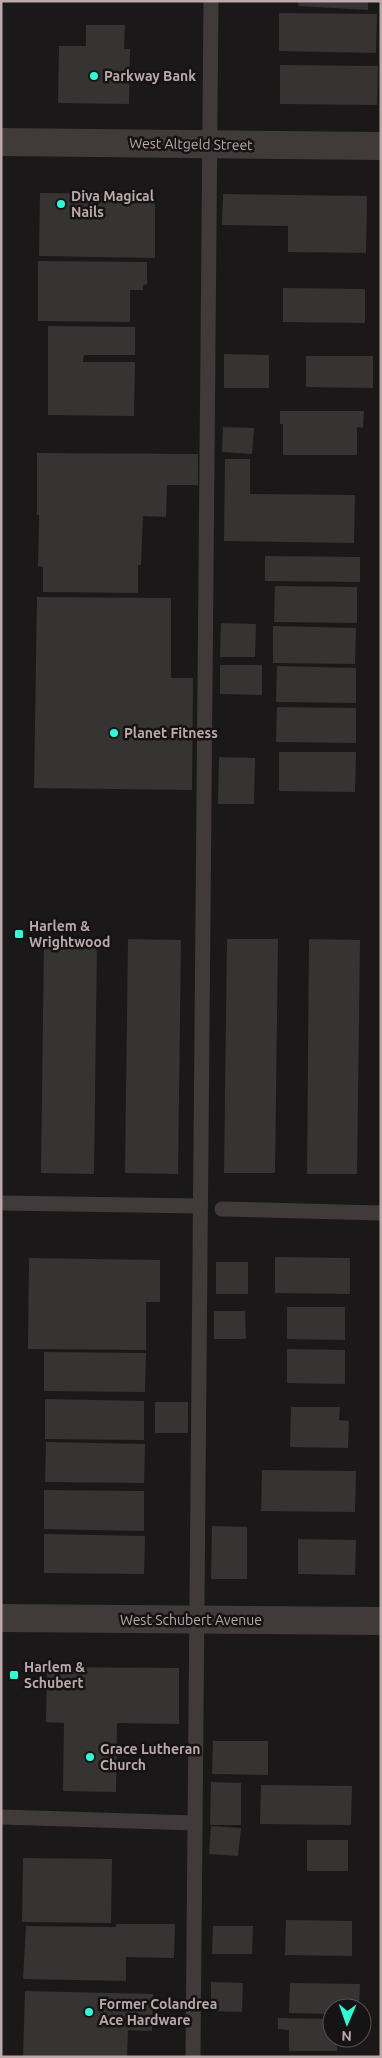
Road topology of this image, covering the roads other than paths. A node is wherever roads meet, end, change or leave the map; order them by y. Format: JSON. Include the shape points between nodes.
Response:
{"nodes":[{"id":1,"x":211,"y":1,"type":"edge"},
{"id":2,"x":1,"y":142,"type":"edge"},
{"id":3,"x":210,"y":144,"type":"junction"},
{"id":4,"x":381,"y":146,"type":"edge"},
{"id":5,"x":1,"y":1203,"type":"edge"},
{"id":6,"x":200,"y":1206,"type":"junction"},
{"id":7,"x":222,"y":1209,"type":"dead end"},
{"id":8,"x":381,"y":1213,"type":"edge"},
{"id":9,"x":1,"y":1618,"type":"edge"},
{"id":10,"x":197,"y":1620,"type":"junction"},
{"id":11,"x":381,"y":1621,"type":"edge"},
{"id":12,"x":1,"y":1817,"type":"edge"},
{"id":13,"x":195,"y":1823,"type":"junction"},
{"id":14,"x":193,"y":2057,"type":"edge"}],
"edges":[{"from":1,"to":3,"type":"lane"},
{"from":2,"to":3,"type":"street","name":"West Altgeld Street"},
{"from":3,"to":4,"type":"street","name":"West Altgeld Street"},
{"from":3,"to":6,"type":"lane"},
{"from":5,"to":6,"type":"lane"},
{"from":6,"to":10,"type":"lane"},
{"from":7,"to":8,"type":"lane"},
{"from":9,"to":10,"type":"street","name":"West Schubert Avenue"},
{"from":10,"to":11,"type":"street","name":"West Schubert Avenue"},
{"from":10,"to":13,"type":"lane"},
{"from":12,"to":13,"type":"lane"},
{"from":13,"to":14,"type":"lane"}]}
